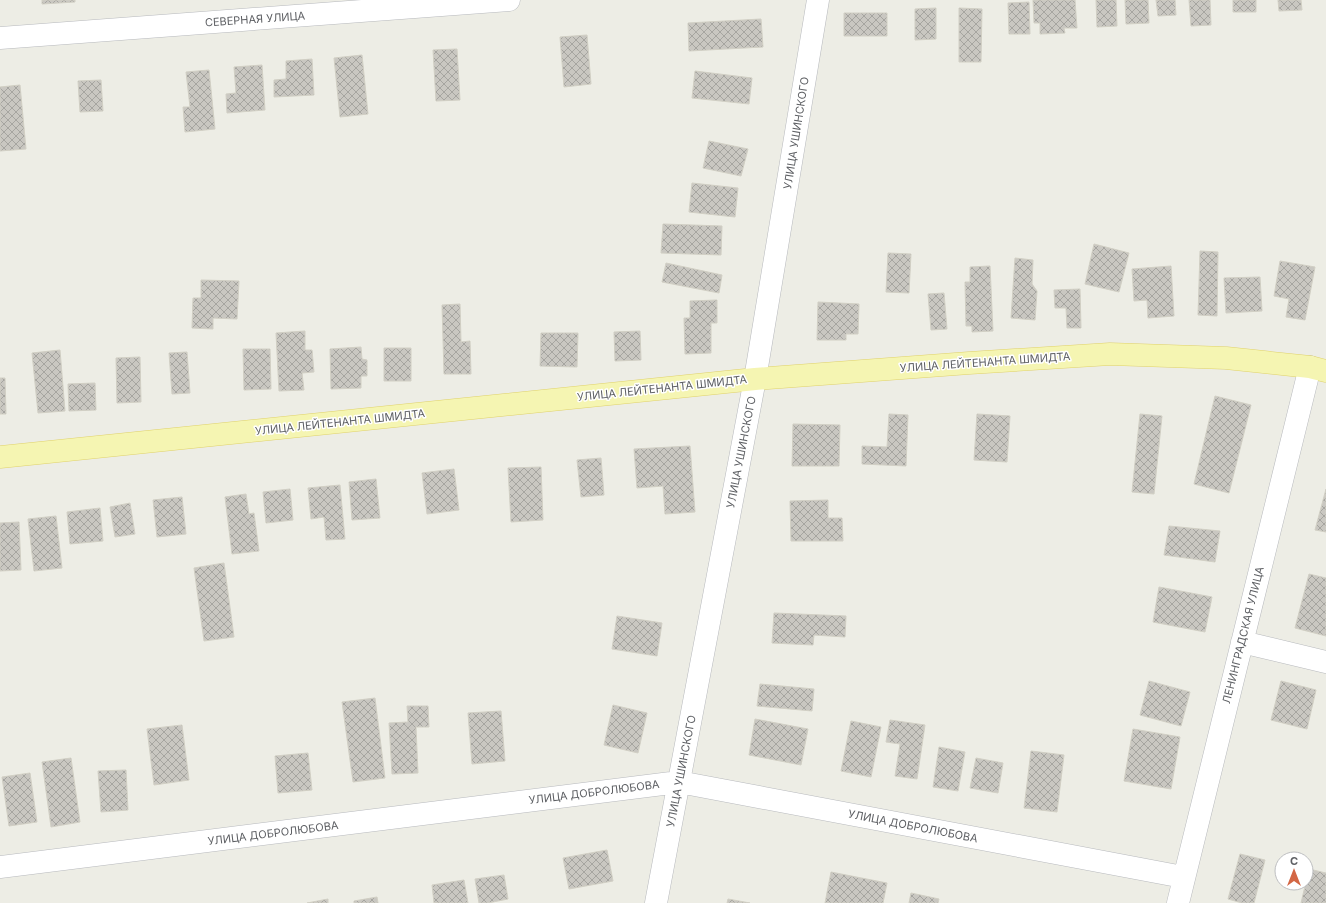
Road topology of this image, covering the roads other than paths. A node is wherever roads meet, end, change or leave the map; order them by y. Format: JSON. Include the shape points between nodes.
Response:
{"nodes":[{"id":1,"x":509,"y":0,"type":"edge"},
{"id":2,"x":818,"y":0,"type":"edge"},
{"id":3,"x":0,"y":38,"type":"edge"},
{"id":4,"x":1318,"y":369,"type":"edge"},
{"id":5,"x":755,"y":378,"type":"junction"},
{"id":6,"x":0,"y":457,"type":"edge"},
{"id":7,"x":1242,"y":642,"type":"junction"},
{"id":8,"x":1326,"y":662,"type":"edge"},
{"id":9,"x":679,"y":782,"type":"junction"},
{"id":10,"x":0,"y":867,"type":"edge"},
{"id":11,"x":1183,"y":877,"type":"junction"},
{"id":12,"x":656,"y":903,"type":"edge"},
{"id":13,"x":1178,"y":903,"type":"edge"}],
"edges":[{"from":1,"to":3,"type":"street","name":"СЕВЕРНАЯ УЛИЦА"},
{"from":2,"to":5,"type":"street","name":"УЛИЦА УШИНСКОГО"},
{"from":4,"to":5,"type":"main road","name":"УЛИЦА ЛЕЙТЕНАНТА ШМИДТА","via":[[1226,358],[1110,354]]},
{"from":4,"to":7,"type":"street","name":"ЛЕНИНГРАДСКАЯ УЛИЦА"},
{"from":5,"to":6,"type":"main road","name":"УЛИЦА ЛЕЙТЕНАНТА ШМИДТА"},
{"from":5,"to":9,"type":"street","name":"УЛИЦА УШИНСКОГО"},
{"from":7,"to":8,"type":"street"},
{"from":7,"to":11,"type":"street","name":"ЛЕНИНГРАДСКАЯ УЛИЦА"},
{"from":9,"to":10,"type":"street","name":"УЛИЦА ДОБРОЛЮБОВА"},
{"from":9,"to":11,"type":"street","name":"УЛИЦА ДОБРОЛЮБОВА"},
{"from":9,"to":12,"type":"street","name":"УЛИЦА УШИНСКОГО"},
{"from":11,"to":13,"type":"street","name":"ЛЕНИНГРАДСКАЯ УЛИЦА"}]}
